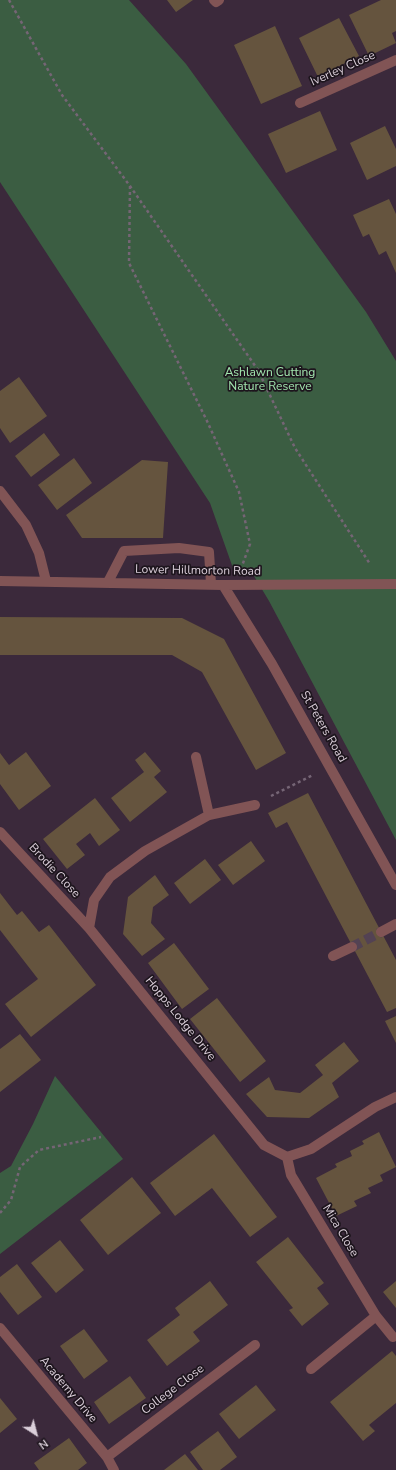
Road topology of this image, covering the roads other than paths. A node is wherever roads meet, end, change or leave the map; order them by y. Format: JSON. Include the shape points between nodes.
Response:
{"nodes":[{"id":1,"x":214,"y":0,"type":"edge"},
{"id":2,"x":219,"y":0,"type":"edge"},
{"id":3,"x":396,"y":60,"type":"edge"},
{"id":4,"x":300,"y":103,"type":"dead end"},
{"id":5,"x":0,"y":491,"type":"edge"},
{"id":6,"x":0,"y":581,"type":"edge"},
{"id":7,"x":46,"y":581,"type":"junction"},
{"id":8,"x":108,"y":582,"type":"junction"},
{"id":9,"x":211,"y":584,"type":"junction"},
{"id":10,"x":396,"y":584,"type":"edge"},
{"id":11,"x":223,"y":585,"type":"junction"},
{"id":12,"x":196,"y":757,"type":"dead end"},
{"id":13,"x":255,"y":805,"type":"road end"},
{"id":14,"x":209,"y":815,"type":"junction"},
{"id":15,"x":0,"y":832,"type":"edge"},
{"id":16,"x":396,"y":885,"type":"edge"},
{"id":17,"x":396,"y":924,"type":"edge"},
{"id":18,"x":89,"y":928,"type":"junction"},
{"id":19,"x":381,"y":932,"type":"tunnel mouth"},
{"id":20,"x":352,"y":947,"type":"tunnel mouth"},
{"id":21,"x":333,"y":956,"type":"dead end"},
{"id":22,"x":396,"y":1096,"type":"edge"},
{"id":23,"x":288,"y":1157,"type":"junction"},
{"id":24,"x":376,"y":1316,"type":"junction"},
{"id":25,"x":0,"y":1328,"type":"edge"},
{"id":26,"x":393,"y":1337,"type":"dead end"},
{"id":27,"x":254,"y":1345,"type":"dead end"},
{"id":28,"x":311,"y":1368,"type":"dead end"},
{"id":29,"x":107,"y":1457,"type":"junction"},
{"id":30,"x":114,"y":1470,"type":"edge"}],
"edges":[{"from":1,"to":2,"type":"street"},
{"from":3,"to":4,"type":"street","name":"Iverley Close"},
{"from":5,"to":7,"type":"street","via":[[26,525],[40,553]]},
{"from":6,"to":7,"type":"street","name":"Lower Hillmorton Road"},
{"from":7,"to":8,"type":"street","name":"Lower Hillmorton Road"},
{"from":8,"to":9,"type":"street","name":"Lower Hillmorton Road"},
{"from":8,"to":9,"type":"street","via":[[124,551],[179,548],[209,552]]},
{"from":9,"to":11,"type":"street","name":"Lower Hillmorton Road"},
{"from":10,"to":11,"type":"street","name":"Lower Hillmorton Road"},
{"from":11,"to":16,"type":"street","name":"St Peters Road","via":[[331,766]]},
{"from":12,"to":14,"type":"street"},
{"from":13,"to":14,"type":"street"},
{"from":14,"to":18,"type":"street","via":[[145,851],[110,876],[94,900]]},
{"from":15,"to":18,"type":"street","name":"Brodie Close"},
{"from":17,"to":19,"type":"street"},
{"from":18,"to":23,"type":"street","name":"Hopps Lodge Drive","via":[[264,1145]]},
{"from":20,"to":21,"type":"street"},
{"from":22,"to":23,"type":"street","via":[[311,1149]]},
{"from":23,"to":24,"type":"street","name":"Mica Close","via":[[291,1175]]},
{"from":24,"to":26,"type":"street","name":"Mica Close"},
{"from":24,"to":28,"type":"street"},
{"from":25,"to":29,"type":"street","name":"Academy Drive"},
{"from":27,"to":29,"type":"street","name":"College Close"},
{"from":29,"to":30,"type":"street","name":"Academy Drive"}]}
